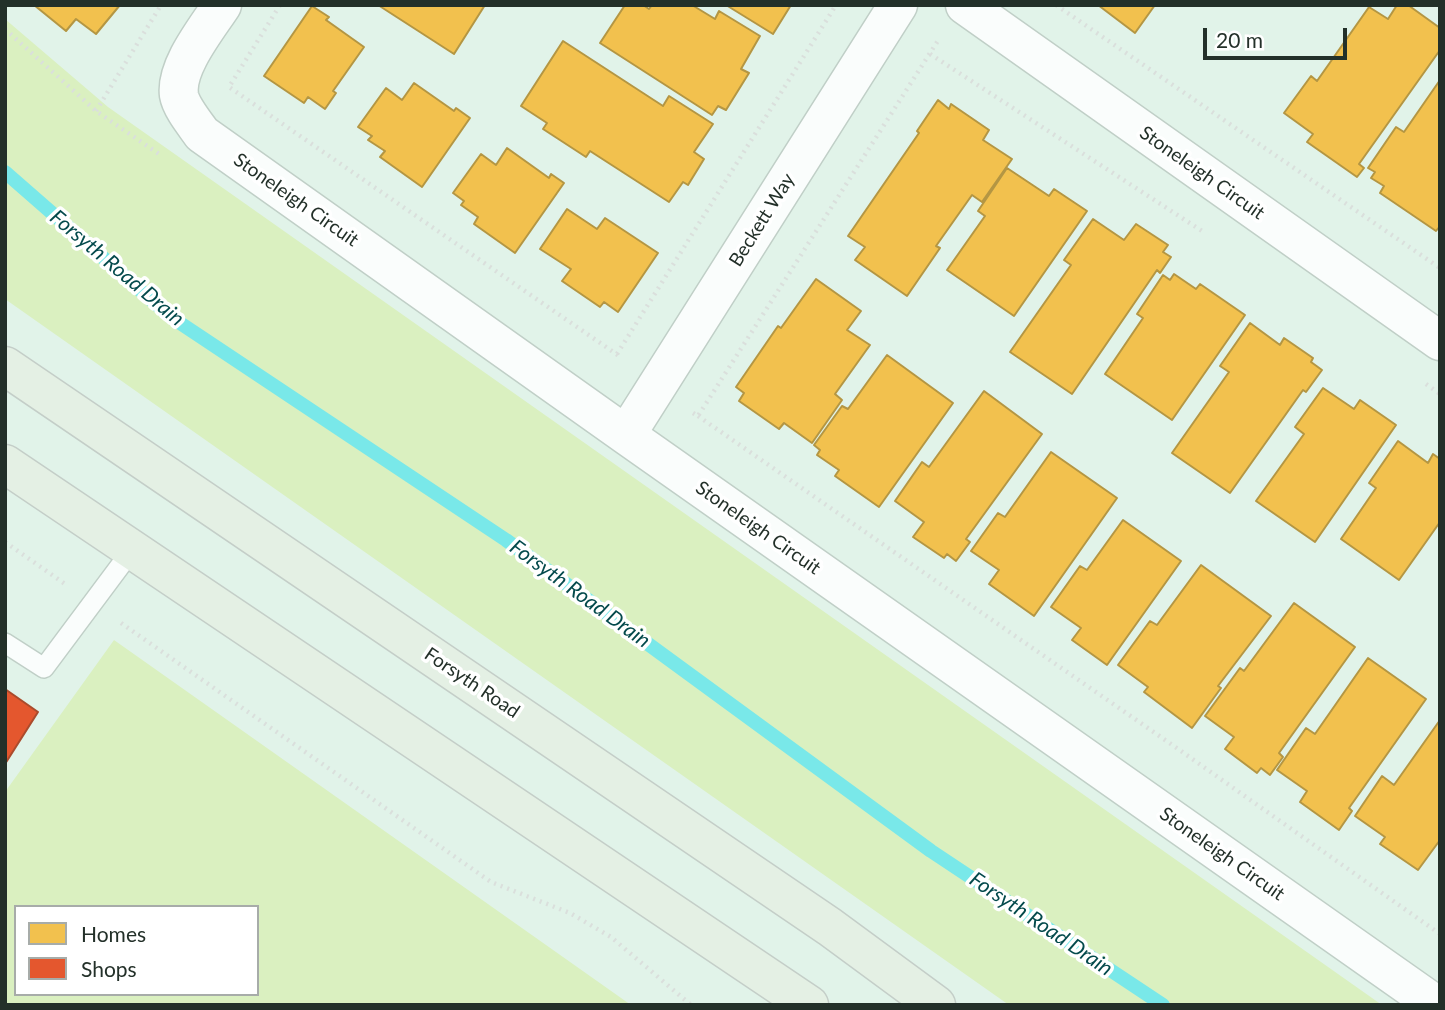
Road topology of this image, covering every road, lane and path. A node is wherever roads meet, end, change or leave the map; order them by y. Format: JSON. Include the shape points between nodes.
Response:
{"nodes":[{"id":1,"x":161,"y":5,"type":"edge"},
{"id":2,"x":222,"y":5,"type":"edge"},
{"id":3,"x":280,"y":5,"type":"edge"},
{"id":4,"x":836,"y":5,"type":"edge"},
{"id":5,"x":898,"y":5,"type":"edge"},
{"id":6,"x":965,"y":5,"type":"edge"},
{"id":7,"x":1056,"y":5,"type":"edge"},
{"id":8,"x":942,"y":35,"type":"dead end"},
{"id":9,"x":930,"y":54,"type":"junction"},
{"id":10,"x":96,"y":111,"type":"dead end"},
{"id":11,"x":1210,"y":236,"type":"dead end"},
{"id":12,"x":1440,"y":268,"type":"edge"},
{"id":13,"x":1440,"y":341,"type":"edge"},
{"id":14,"x":617,"y":354,"type":"junction"},
{"id":15,"x":5,"y":366,"type":"edge"},
{"id":16,"x":1417,"y":378,"type":"dead end"},
{"id":17,"x":658,"y":384,"type":"junction"},
{"id":18,"x":1440,"y":394,"type":"edge"},
{"id":19,"x":698,"y":416,"type":"junction"},
{"id":20,"x":626,"y":435,"type":"junction"},
{"id":21,"x":5,"y":464,"type":"edge"},
{"id":22,"x":5,"y":542,"type":"edge"},
{"id":23,"x":132,"y":550,"type":"junction"},
{"id":24,"x":92,"y":603,"type":"junction"},
{"id":25,"x":5,"y":643,"type":"edge"},
{"id":26,"x":1440,"y":934,"type":"edge"},
{"id":27,"x":691,"y":1005,"type":"edge"},
{"id":28,"x":809,"y":1005,"type":"edge"},
{"id":29,"x":936,"y":1005,"type":"edge"},
{"id":30,"x":1436,"y":1005,"type":"edge"}],
"edges":[{"from":1,"to":10,"type":"path"},
{"from":2,"to":20,"type":"street","name":"Stoneleigh Circuit","via":[[181,76],[179,96],[202,134]]},
{"from":3,"to":14,"type":"path","via":[[229,87]]},
{"from":4,"to":14,"type":"path"},
{"from":5,"to":17,"type":"street","name":"Beckett Way"},
{"from":6,"to":13,"type":"street","name":"Stoneleigh Circuit"},
{"from":7,"to":12,"type":"path"},
{"from":8,"to":9,"type":"path"},
{"from":9,"to":11,"type":"path"},
{"from":9,"to":19,"type":"path"},
{"from":14,"to":17,"type":"path"},
{"from":15,"to":29,"type":"highway","name":"Forsyth Road","via":[[830,927]]},
{"from":16,"to":18,"type":"path"},
{"from":17,"to":19,"type":"path"},
{"from":17,"to":20,"type":"street","name":"Beckett Way"},
{"from":19,"to":26,"type":"path"},
{"from":20,"to":30,"type":"street","name":"Stoneleigh Circuit"},
{"from":21,"to":23,"type":"highway"},
{"from":22,"to":24,"type":"path"},
{"from":23,"to":24,"type":"lane"},
{"from":23,"to":28,"type":"highway"},
{"from":24,"to":25,"type":"lane","via":[[44,668]]},
{"from":24,"to":27,"type":"path","via":[[491,882],[570,913],[611,937]]}]}
